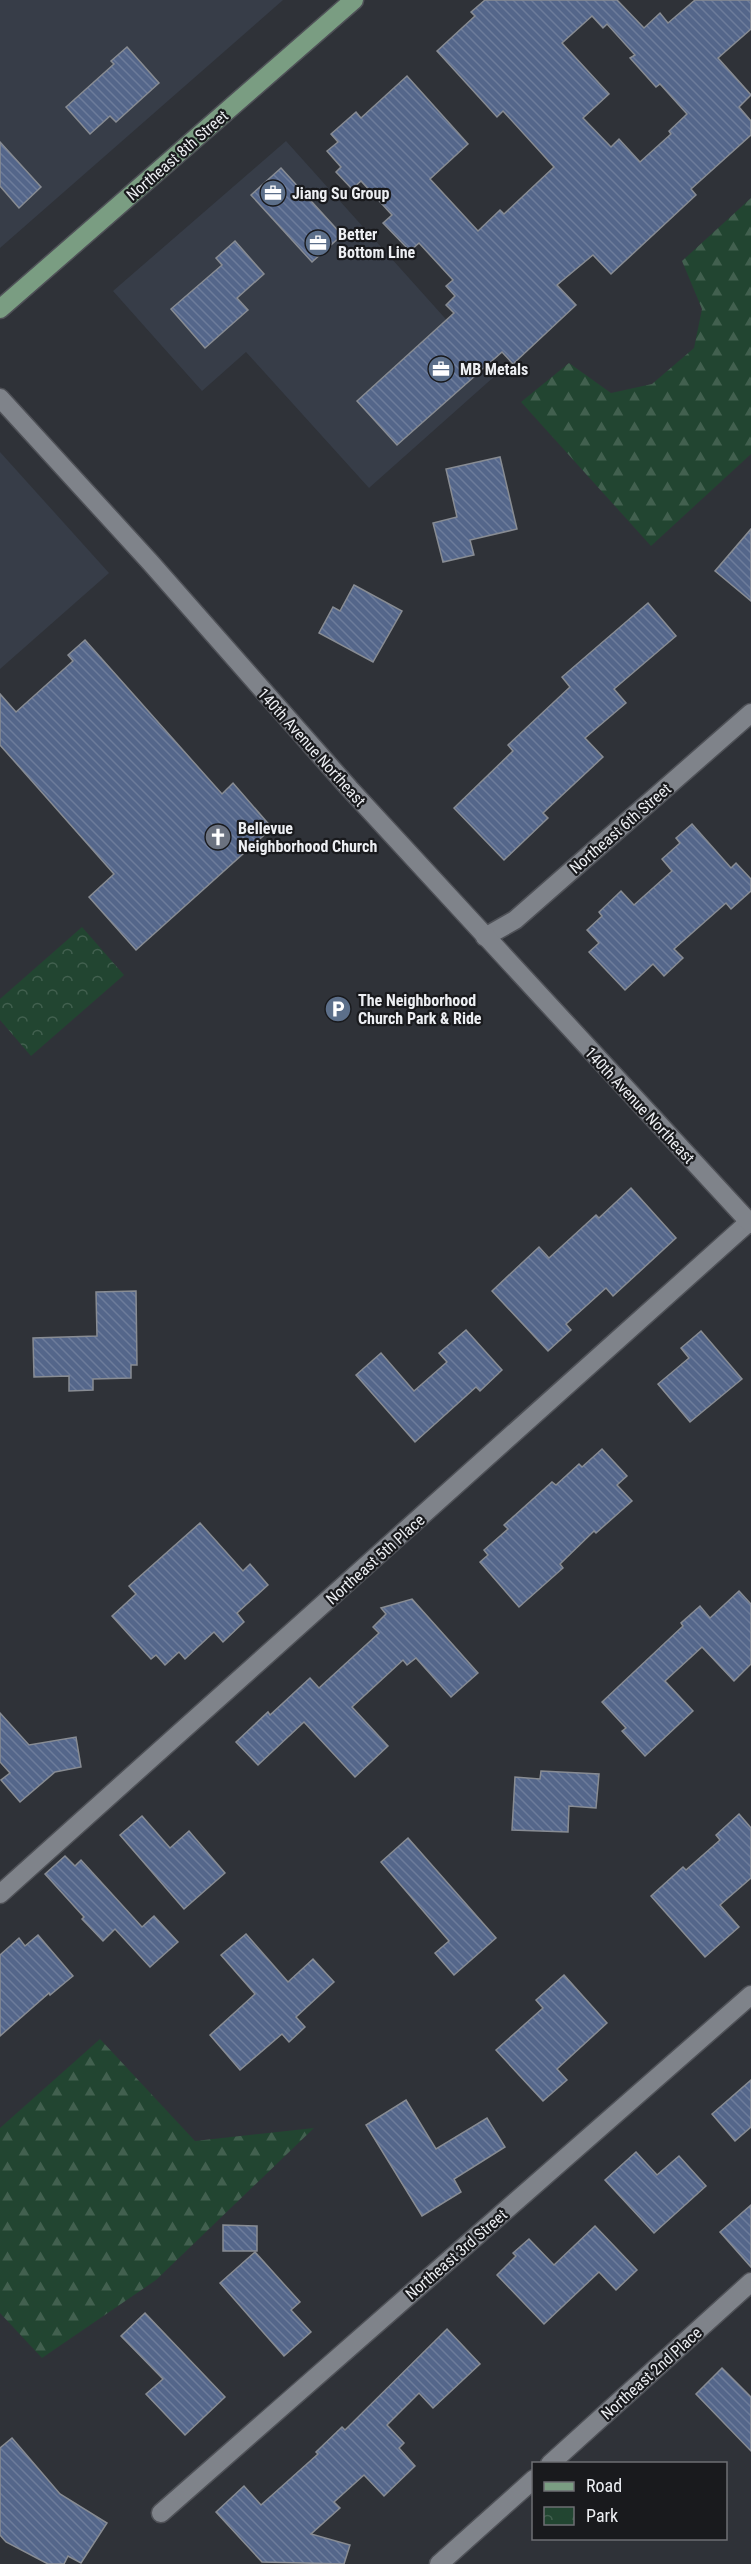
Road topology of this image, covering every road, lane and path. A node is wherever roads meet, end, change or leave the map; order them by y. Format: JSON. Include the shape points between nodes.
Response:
{"nodes":[{"id":1,"x":354,"y":0,"type":"edge"},
{"id":2,"x":0,"y":309,"type":"edge"},
{"id":3,"x":0,"y":398,"type":"edge"},
{"id":4,"x":751,"y":713,"type":"edge"},
{"id":5,"x":485,"y":937,"type":"junction"},
{"id":6,"x":750,"y":1223,"type":"edge"},
{"id":7,"x":0,"y":1894,"type":"edge"},
{"id":8,"x":751,"y":1995,"type":"edge"},
{"id":9,"x":751,"y":2282,"type":"edge"},
{"id":10,"x":551,"y":2462,"type":"edge"},
{"id":11,"x":532,"y":2481,"type":"edge"},
{"id":12,"x":161,"y":2513,"type":"dead end"},
{"id":13,"x":439,"y":2564,"type":"edge"}],
"edges":[{"from":1,"to":2,"type":"main road","name":"Northeast 8th Street"},
{"from":3,"to":5,"type":"street","name":"140th Avenue Northeast"},
{"from":4,"to":5,"type":"street","name":"Northeast 6th Street","via":[[515,920]]},
{"from":5,"to":6,"type":"street","name":"140th Avenue Northeast"},
{"from":6,"to":7,"type":"street","name":"Northeast 5th Place"},
{"from":8,"to":12,"type":"street","name":"Northeast 3rd Street"},
{"from":9,"to":10,"type":"street","name":"Northeast 2nd Place"},
{"from":11,"to":13,"type":"street"}]}
